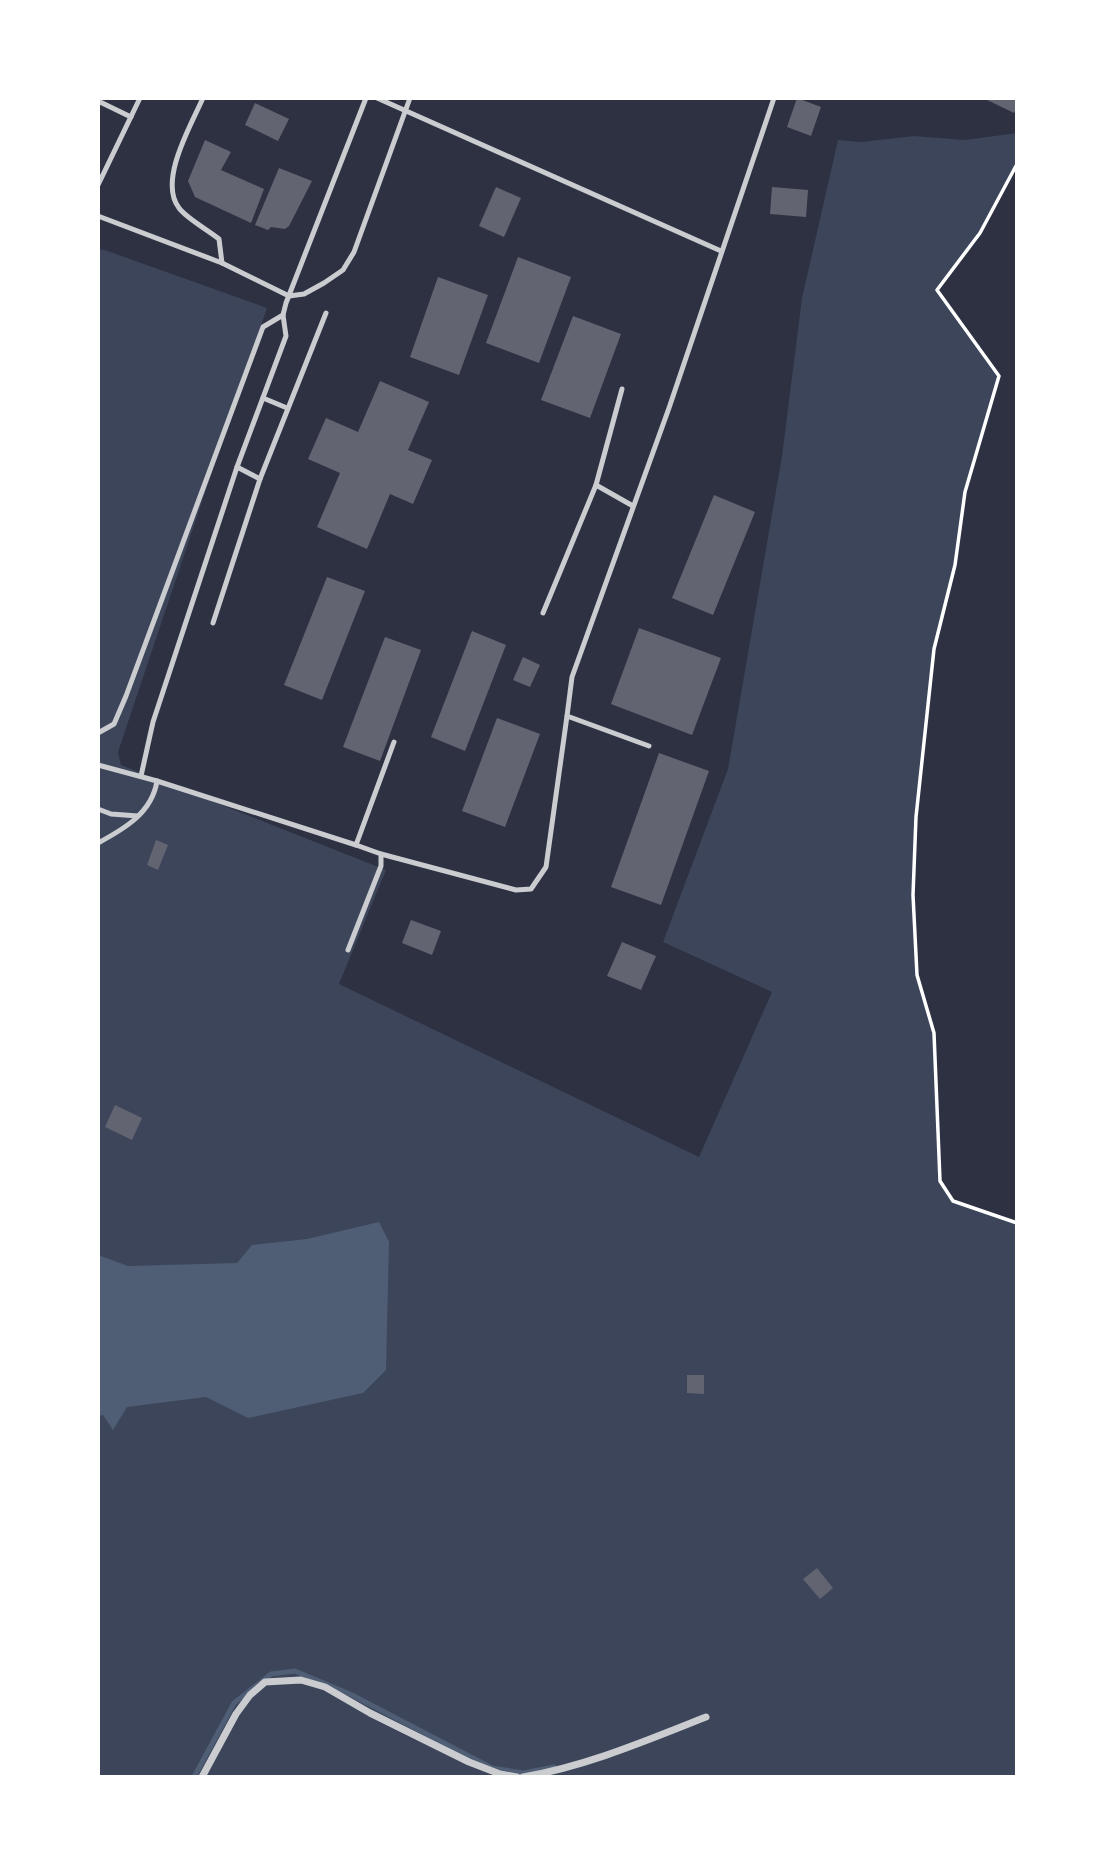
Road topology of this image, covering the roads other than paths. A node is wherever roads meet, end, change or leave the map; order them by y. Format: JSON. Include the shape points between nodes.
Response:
{"nodes":[{"id":1,"x":139,"y":98,"type":"edge"},
{"id":2,"x":203,"y":98,"type":"edge"},
{"id":3,"x":366,"y":98,"type":"edge"},
{"id":4,"x":377,"y":98,"type":"edge"},
{"id":5,"x":410,"y":98,"type":"edge"},
{"id":6,"x":774,"y":98,"type":"edge"},
{"id":7,"x":98,"y":101,"type":"edge"},
{"id":8,"x":405,"y":110,"type":"junction"},
{"id":9,"x":131,"y":117,"type":"junction"},
{"id":10,"x":98,"y":185,"type":"edge"},
{"id":11,"x":98,"y":216,"type":"edge"},
{"id":12,"x":721,"y":251,"type":"junction"},
{"id":13,"x":222,"y":263,"type":"junction"},
{"id":14,"x":289,"y":296,"type":"junction"},
{"id":15,"x":326,"y":313,"type":"dead end"},
{"id":16,"x":283,"y":315,"type":"junction"},
{"id":17,"x":622,"y":389,"type":"dead end"},
{"id":18,"x":263,"y":398,"type":"junction"},
{"id":19,"x":286,"y":408,"type":"junction"},
{"id":20,"x":237,"y":467,"type":"junction"},
{"id":21,"x":260,"y":479,"type":"junction"},
{"id":22,"x":596,"y":485,"type":"junction"},
{"id":23,"x":633,"y":506,"type":"junction"},
{"id":24,"x":543,"y":613,"type":"dead end"},
{"id":25,"x":212,"y":624,"type":"dead end"},
{"id":26,"x":567,"y":716,"type":"junction"},
{"id":27,"x":98,"y":733,"type":"edge"},
{"id":28,"x":394,"y":742,"type":"dead end"},
{"id":29,"x":649,"y":746,"type":"dead end"},
{"id":30,"x":98,"y":765,"type":"edge"},
{"id":31,"x":141,"y":776,"type":"junction"},
{"id":32,"x":158,"y":781,"type":"junction"},
{"id":33,"x":98,"y":809,"type":"edge"},
{"id":34,"x":138,"y":816,"type":"junction"},
{"id":35,"x":98,"y":843,"type":"edge"},
{"id":36,"x":356,"y":845,"type":"junction"},
{"id":37,"x":381,"y":854,"type":"junction"},
{"id":38,"x":348,"y":950,"type":"dead end"},
{"id":39,"x":705,"y":1717,"type":"dead end"},
{"id":40,"x":202,"y":1777,"type":"edge"},
{"id":41,"x":520,"y":1777,"type":"edge"}],
"edges":[{"from":1,"to":9,"type":"lane"},
{"from":2,"to":13,"type":"lane","via":[[171,178],[173,196],[179,209],[219,239]]},
{"from":3,"to":14,"type":"lane"},
{"from":4,"to":8,"type":"lane"},
{"from":5,"to":8,"type":"lane"},
{"from":6,"to":12,"type":"lane"},
{"from":7,"to":9,"type":"lane"},
{"from":8,"to":12,"type":"lane"},
{"from":8,"to":14,"type":"lane","via":[[354,252],[343,270],[304,294]]},
{"from":9,"to":10,"type":"lane"},
{"from":11,"to":13,"type":"lane"},
{"from":12,"to":23,"type":"lane"},
{"from":13,"to":14,"type":"lane"},
{"from":14,"to":16,"type":"lane"},
{"from":15,"to":19,"type":"lane"},
{"from":16,"to":18,"type":"lane","via":[[286,337]]},
{"from":16,"to":27,"type":"lane","via":[[263,327],[126,696],[114,724]]},
{"from":17,"to":22,"type":"lane"},
{"from":18,"to":19,"type":"lane"},
{"from":18,"to":20,"type":"lane"},
{"from":19,"to":21,"type":"lane"},
{"from":20,"to":21,"type":"lane"},
{"from":20,"to":31,"type":"lane","via":[[153,722]]},
{"from":21,"to":25,"type":"lane"},
{"from":22,"to":23,"type":"lane"},
{"from":22,"to":24,"type":"lane"},
{"from":23,"to":26,"type":"lane","via":[[572,677]]},
{"from":26,"to":29,"type":"lane"},
{"from":26,"to":37,"type":"lane","via":[[546,867],[531,889],[516,890]]},
{"from":28,"to":36,"type":"lane"},
{"from":30,"to":31,"type":"lane"},
{"from":31,"to":32,"type":"lane"},
{"from":32,"to":34,"type":"lane","via":[[155,795]]},
{"from":32,"to":36,"type":"lane"},
{"from":33,"to":34,"type":"lane"},
{"from":34,"to":35,"type":"lane"},
{"from":36,"to":37,"type":"lane"},
{"from":37,"to":38,"type":"lane","via":[[378,875]]},
{"from":39,"to":41,"type":"street","via":[[611,1754]]},
{"from":40,"to":41,"type":"street","via":[[250,1695],[265,1682],[301,1680],[325,1687],[469,1762]]}]}
